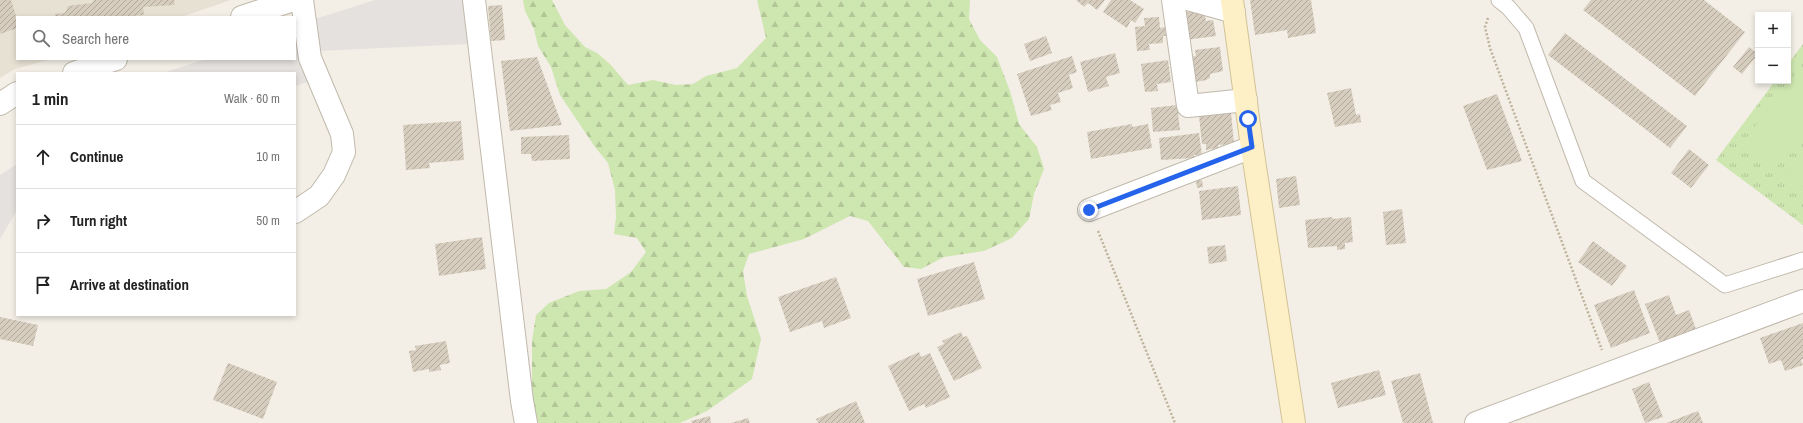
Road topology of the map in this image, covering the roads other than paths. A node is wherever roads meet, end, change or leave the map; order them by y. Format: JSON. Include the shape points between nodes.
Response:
{"nodes":[{"id":1,"x":293,"y":0,"type":"edge"},
{"id":2,"x":302,"y":0,"type":"edge"},
{"id":3,"x":474,"y":0,"type":"edge"},
{"id":4,"x":1173,"y":0,"type":"edge"},
{"id":5,"x":1191,"y":0,"type":"edge"},
{"id":6,"x":1499,"y":0,"type":"edge"},
{"id":7,"x":1233,"y":6,"type":"edge"},
{"id":8,"x":245,"y":16,"type":"edge"},
{"id":9,"x":113,"y":60,"type":"edge"},
{"id":10,"x":77,"y":72,"type":"edge"},
{"id":11,"x":1246,"y":100,"type":"junction"},
{"id":12,"x":1252,"y":147,"type":"junction"},
{"id":13,"x":1089,"y":210,"type":"road end"},
{"id":14,"x":296,"y":211,"type":"edge"},
{"id":15,"x":1803,"y":260,"type":"edge"},
{"id":16,"x":1803,"y":301,"type":"edge"},
{"id":17,"x":526,"y":423,"type":"edge"},
{"id":18,"x":1294,"y":423,"type":"edge"},
{"id":19,"x":1476,"y":423,"type":"edge"}],
"edges":[{"from":1,"to":8,"type":"street"},
{"from":2,"to":14,"type":"street","via":[[310,58],[342,134],[344,152],[320,196]]},
{"from":3,"to":17,"type":"street"},
{"from":4,"to":11,"type":"street","via":[[1188,106]]},
{"from":5,"to":7,"type":"street"},
{"from":6,"to":15,"type":"lane","via":[[1526,28],[1583,181],[1725,285]]},
{"from":7,"to":11,"type":"street"},
{"from":9,"to":10,"type":"street"},
{"from":11,"to":12,"type":"street"},
{"from":12,"to":13,"type":"street"},
{"from":12,"to":18,"type":"street"},
{"from":16,"to":19,"type":"street"}]}
